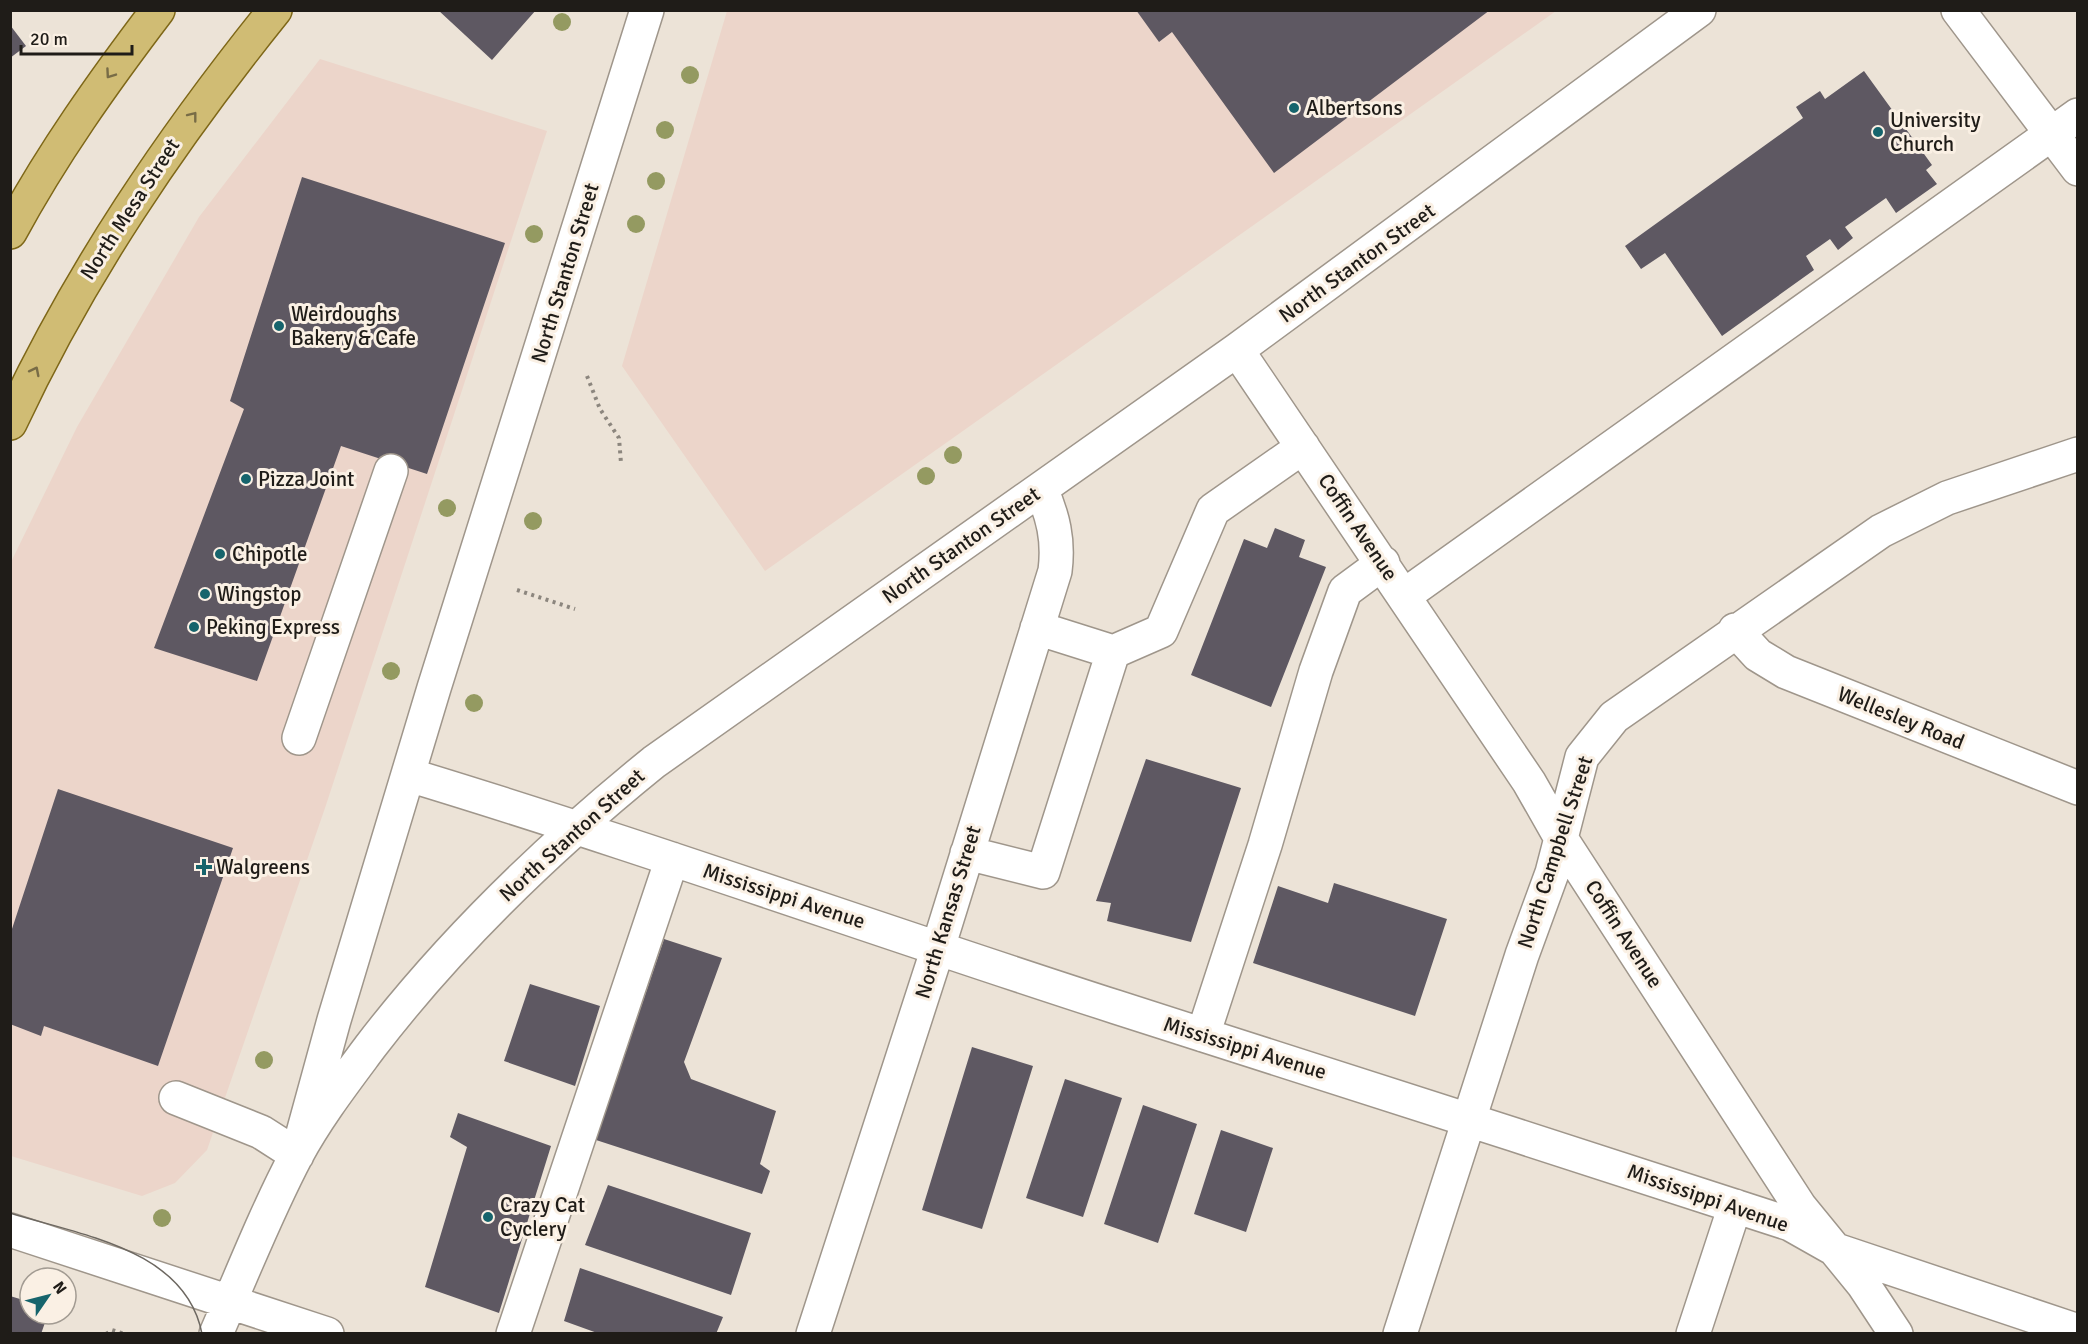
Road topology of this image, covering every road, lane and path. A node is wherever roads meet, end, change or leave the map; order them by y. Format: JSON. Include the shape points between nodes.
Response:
{"nodes":[{"id":1,"x":158,"y":10,"type":"edge"},
{"id":2,"x":275,"y":10,"type":"edge"},
{"id":3,"x":647,"y":10,"type":"edge"},
{"id":4,"x":1958,"y":10,"type":"edge"},
{"id":5,"x":1686,"y":14,"type":"edge"},
{"id":6,"x":2078,"y":115,"type":"edge"},
{"id":7,"x":2051,"y":134,"type":"junction"},
{"id":8,"x":2078,"y":169,"type":"edge"},
{"id":9,"x":10,"y":232,"type":"edge"},
{"id":10,"x":1237,"y":350,"type":"junction"},
{"id":11,"x":587,"y":376,"type":"dead end"},
{"id":12,"x":10,"y":423,"type":"edge"},
{"id":13,"x":1303,"y":447,"type":"junction"},
{"id":14,"x":2078,"y":454,"type":"edge"},
{"id":15,"x":621,"y":463,"type":"dead end"},
{"id":16,"x":391,"y":471,"type":"dead end"},
{"id":17,"x":1041,"y":489,"type":"junction"},
{"id":18,"x":1383,"y":563,"type":"junction"},
{"id":19,"x":517,"y":590,"type":"dead end"},
{"id":20,"x":1405,"y":595,"type":"junction"},
{"id":21,"x":575,"y":609,"type":"dead end"},
{"id":22,"x":1037,"y":628,"type":"junction"},
{"id":23,"x":1735,"y":630,"type":"junction"},
{"id":24,"x":1113,"y":652,"type":"junction"},
{"id":25,"x":299,"y":738,"type":"dead end"},
{"id":26,"x":409,"y":775,"type":"junction"},
{"id":27,"x":2078,"y":788,"type":"edge"},
{"id":28,"x":574,"y":827,"type":"junction"},
{"id":29,"x":1562,"y":840,"type":"junction"},
{"id":30,"x":967,"y":853,"type":"junction"},
{"id":31,"x":672,"y":859,"type":"junction"},
{"id":32,"x":938,"y":948,"type":"junction"},
{"id":33,"x":1203,"y":1035,"type":"junction"},
{"id":34,"x":176,"y":1098,"type":"dead end"},
{"id":35,"x":1470,"y":1118,"type":"junction"},
{"id":36,"x":297,"y":1155,"type":"junction"},
{"id":37,"x":1735,"y":1206,"type":"junction"},
{"id":38,"x":10,"y":1230,"type":"edge"},
{"id":39,"x":1836,"y":1250,"type":"junction"},
{"id":40,"x":229,"y":1304,"type":"junction"},
{"id":41,"x":2078,"y":1332,"type":"edge"},
{"id":42,"x":106,"y":1334,"type":"edge"},
{"id":43,"x":125,"y":1334,"type":"edge"},
{"id":44,"x":216,"y":1334,"type":"edge"},
{"id":45,"x":327,"y":1334,"type":"edge"},
{"id":46,"x":513,"y":1334,"type":"edge"},
{"id":47,"x":813,"y":1334,"type":"edge"},
{"id":48,"x":1400,"y":1334,"type":"edge"},
{"id":49,"x":1693,"y":1334,"type":"edge"},
{"id":50,"x":1896,"y":1334,"type":"edge"}],
"edges":[{"from":1,"to":9,"type":"main road","one_way":true,"via":[[111,72]]},
{"from":12,"to":2,"type":"main road","name":"North Mesa Street","one_way":true,"via":[[94,263],[174,140]]},
{"from":3,"to":26,"type":"street","name":"North Stanton Street"},
{"from":4,"to":7,"type":"street"},
{"from":5,"to":10,"type":"street","name":"North Stanton Street"},
{"from":6,"to":7,"type":"street"},
{"from":7,"to":8,"type":"street"},
{"from":7,"to":20,"type":"street"},
{"from":10,"to":13,"type":"street","name":"Coffin Avenue"},
{"from":10,"to":17,"type":"street","name":"North Stanton Street"},
{"from":11,"to":15,"type":"path","via":[[600,409],[619,438]]},
{"from":13,"to":18,"type":"street","name":"Coffin Avenue"},
{"from":13,"to":24,"type":"street","via":[[1213,510],[1161,631]]},
{"from":14,"to":23,"type":"street","name":"North Campbell Street","via":[[1947,498],[1881,531]]},
{"from":16,"to":25,"type":"street"},
{"from":17,"to":22,"type":"street","name":"North Kansas Street","via":[[1052,515],[1058,549]]},
{"from":17,"to":28,"type":"street","name":"North Stanton Street","via":[[680,742]]},
{"from":18,"to":20,"type":"street","name":"Coffin Avenue"},
{"from":18,"to":33,"type":"street","via":[[1345,591],[1316,671]]},
{"from":19,"to":21,"type":"path"},
{"from":20,"to":29,"type":"street","name":"Coffin Avenue","via":[[1529,782]]},
{"from":22,"to":24,"type":"street"},
{"from":22,"to":30,"type":"street","name":"North Kansas Street"},
{"from":23,"to":27,"type":"street","name":"Wellesley Road","via":[[1758,655],[1786,672]]},
{"from":23,"to":29,"type":"street","name":"North Campbell Street","via":[[1600,731],[1582,757]]},
{"from":24,"to":30,"type":"street","via":[[1043,872]]},
{"from":26,"to":28,"type":"street","name":"Mississippi Avenue"},
{"from":26,"to":36,"type":"street","name":"North Stanton Street"},
{"from":28,"to":31,"type":"street","name":"Mississippi Avenue"},
{"from":28,"to":36,"type":"street","name":"North Stanton Street","via":[[410,995],[336,1093]]},
{"from":29,"to":35,"type":"street","name":"North Campbell Street"},
{"from":29,"to":39,"type":"street","name":"Coffin Avenue","via":[[1800,1207]]},
{"from":30,"to":32,"type":"street","name":"North Kansas Street"},
{"from":31,"to":32,"type":"street","name":"Mississippi Avenue"},
{"from":31,"to":46,"type":"street"},
{"from":32,"to":33,"type":"street","name":"Mississippi Avenue"},
{"from":32,"to":47,"type":"street","name":"North Kansas Street"},
{"from":33,"to":35,"type":"street","name":"Mississippi Avenue"},
{"from":34,"to":36,"type":"street","via":[[261,1132]]},
{"from":35,"to":37,"type":"street","name":"Mississippi Avenue"},
{"from":35,"to":48,"type":"street","name":"North Campbell Street"},
{"from":36,"to":40,"type":"street","name":"North Stanton Street"},
{"from":37,"to":39,"type":"street","name":"Mississippi Avenue","via":[[1790,1224]]},
{"from":37,"to":49,"type":"street"},
{"from":38,"to":40,"type":"street"},
{"from":39,"to":41,"type":"street","name":"Mississippi Avenue"},
{"from":39,"to":50,"type":"street","name":"Coffin Avenue"},
{"from":40,"to":44,"type":"street","name":"North Stanton Street"},
{"from":40,"to":45,"type":"street"},
{"from":42,"to":43,"type":"path","via":[[112,1330]]}]}
